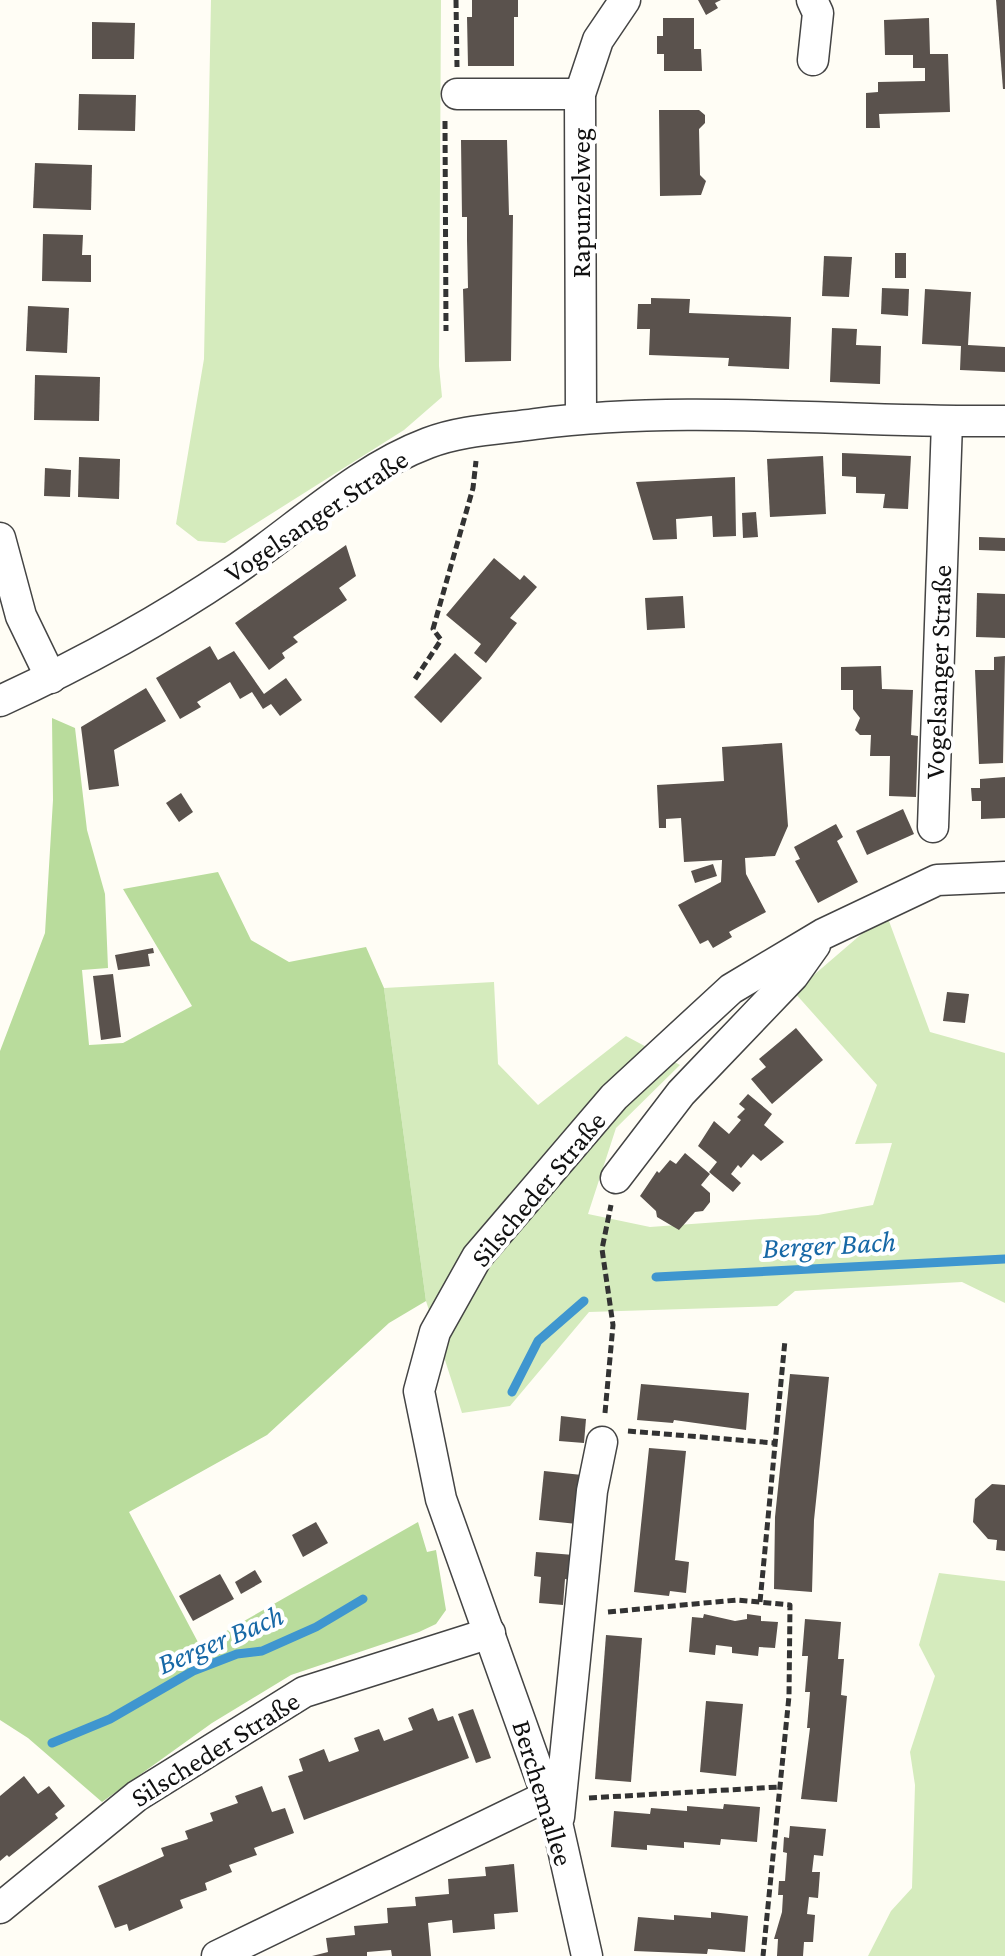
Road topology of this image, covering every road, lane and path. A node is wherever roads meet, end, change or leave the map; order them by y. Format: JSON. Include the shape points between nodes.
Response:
{"nodes":[{"id":1,"x":456,"y":0,"type":"edge"},
{"id":2,"x":625,"y":0,"type":"edge"},
{"id":3,"x":812,"y":0,"type":"edge"},
{"id":4,"x":813,"y":60,"type":"dead end"},
{"id":5,"x":457,"y":94,"type":"junction"},
{"id":6,"x":580,"y":94,"type":"junction"},
{"id":7,"x":446,"y":331,"type":"dead end"},
{"id":8,"x":581,"y":418,"type":"junction"},
{"id":9,"x":1005,"y":421,"type":"edge"},
{"id":10,"x":947,"y":422,"type":"junction"},
{"id":11,"x":480,"y":431,"type":"junction"},
{"id":12,"x":0,"y":538,"type":"edge"},
{"id":13,"x":51,"y":678,"type":"junction"},
{"id":14,"x":415,"y":679,"type":"dead end"},
{"id":15,"x":0,"y":701,"type":"edge"},
{"id":16,"x":933,"y":827,"type":"dead end"},
{"id":17,"x":1005,"y":877,"type":"edge"},
{"id":18,"x":823,"y":934,"type":"junction"},
{"id":19,"x":616,"y":1178,"type":"joint"},
{"id":20,"x":785,"y":1340,"type":"dead end"},
{"id":21,"x":603,"y":1435,"type":"junction"},
{"id":22,"x":775,"y":1443,"type":"junction"},
{"id":23,"x":760,"y":1602,"type":"junction"},
{"id":24,"x":580,"y":1614,"type":"junction"},
{"id":25,"x":490,"y":1633,"type":"junction"},
{"id":26,"x":779,"y":1787,"type":"junction"},
{"id":27,"x":554,"y":1795,"type":"junction"},
{"id":28,"x":0,"y":1908,"type":"edge"},
{"id":29,"x":217,"y":1956,"type":"edge"},
{"id":30,"x":587,"y":1956,"type":"edge"},
{"id":31,"x":763,"y":1956,"type":"edge"}],
"edges":[{"from":1,"to":5,"type":"path"},
{"from":2,"to":6,"type":"street","name":"Rapunzelweg","via":[[598,40]]},
{"from":3,"to":4,"type":"street","via":[[818,13]]},
{"from":5,"to":6,"type":"street"},
{"from":5,"to":7,"type":"path","via":[[445,94]]},
{"from":6,"to":8,"type":"street","name":"Rapunzelweg"},
{"from":8,"to":10,"type":"street","name":"Vogelsanger Straße","via":[[756,413]]},
{"from":8,"to":11,"type":"street","name":"Vogelsanger Straße"},
{"from":9,"to":10,"type":"street","name":"Vogelsanger Straße"},
{"from":10,"to":16,"type":"street","name":"Vogelsanger Straße"},
{"from":11,"to":13,"type":"street","name":"Vogelsanger Straße","via":[[428,443],[365,477],[155,622]]},
{"from":11,"to":14,"type":"path","via":[[473,488],[433,629],[441,640]]},
{"from":12,"to":13,"type":"street","via":[[21,616]]},
{"from":13,"to":15,"type":"street","name":"Vogelsanger Straße"},
{"from":17,"to":18,"type":"street","name":"Silscheder Straße","via":[[937,880]]},
{"from":18,"to":19,"type":"street","via":[[793,976],[681,1093]]},
{"from":18,"to":25,"type":"street","name":"Silscheder Straße","via":[[731,989],[614,1097],[477,1257],[435,1332],[419,1391],[441,1499]]},
{"from":19,"to":21,"type":"path","via":[[602,1249],[613,1325]]},
{"from":20,"to":22,"type":"path"},
{"from":21,"to":22,"type":"path"},
{"from":21,"to":24,"type":"street"},
{"from":22,"to":23,"type":"path"},
{"from":23,"to":24,"type":"path"},
{"from":23,"to":26,"type":"path","via":[[790,1605],[789,1696]]},
{"from":24,"to":27,"type":"street"},
{"from":25,"to":27,"type":"street","name":"Berchemallee"},
{"from":25,"to":28,"type":"street","name":"Silscheder Straße","via":[[304,1692],[137,1796]]},
{"from":26,"to":27,"type":"path","via":[[583,1799]]},
{"from":26,"to":31,"type":"path"},
{"from":27,"to":29,"type":"street"},
{"from":27,"to":30,"type":"street","name":"Berchemallee"}]}
